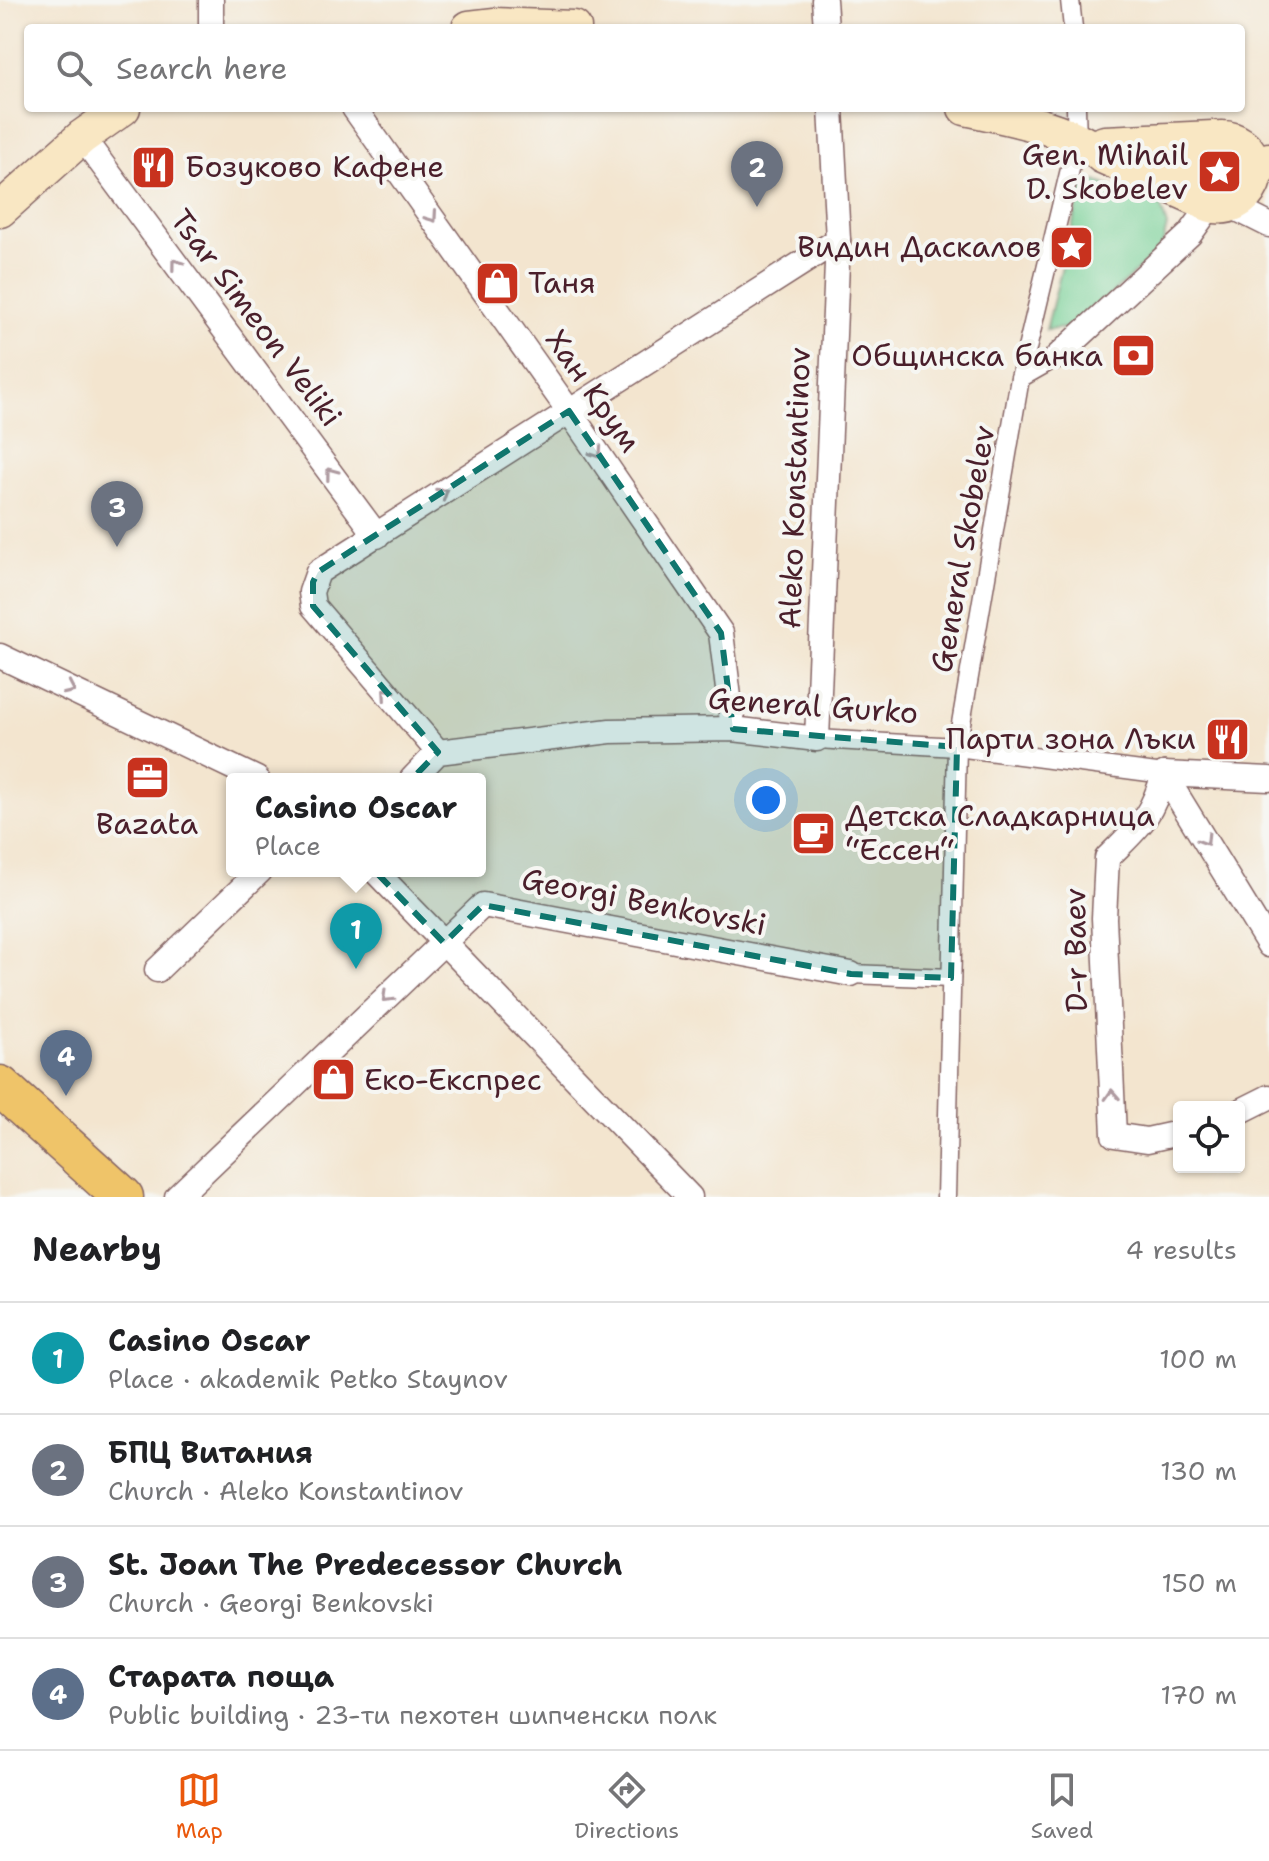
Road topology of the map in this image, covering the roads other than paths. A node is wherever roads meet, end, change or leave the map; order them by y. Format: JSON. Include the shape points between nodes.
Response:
{"nodes":[{"id":1,"x":211,"y":0,"type":"edge"},
{"id":2,"x":824,"y":0,"type":"edge"},
{"id":3,"x":1070,"y":0,"type":"edge"},
{"id":4,"x":211,"y":24,"type":"edge"},
{"id":5,"x":826,"y":24,"type":"edge"},
{"id":6,"x":1073,"y":24,"type":"edge"},
{"id":7,"x":117,"y":112,"type":"edge"},
{"id":8,"x":357,"y":112,"type":"edge"},
{"id":9,"x":831,"y":112,"type":"edge"},
{"id":10,"x":983,"y":112,"type":"edge"},
{"id":11,"x":1082,"y":132,"type":"edge"},
{"id":12,"x":1269,"y":135,"type":"edge"},
{"id":13,"x":82,"y":137,"type":"junction"},
{"id":14,"x":1224,"y":139,"type":"junction"},
{"id":15,"x":1262,"y":178,"type":"edge"},
{"id":16,"x":1213,"y":203,"type":"junction"},
{"id":17,"x":0,"y":210,"type":"edge"},
{"id":18,"x":1269,"y":225,"type":"edge"},
{"id":19,"x":838,"y":240,"type":"junction"},
{"id":20,"x":1057,"y":357,"type":"joint"},
{"id":21,"x":1020,"y":378,"type":"junction"},
{"id":22,"x":569,"y":411,"type":"junction"},
{"id":23,"x":377,"y":536,"type":"junction"},
{"id":24,"x":0,"y":656,"type":"edge"},
{"id":25,"x":733,"y":729,"type":"junction"},
{"id":26,"x":817,"y":739,"type":"junction"},
{"id":27,"x":957,"y":747,"type":"junction"},
{"id":28,"x":438,"y":752,"type":"junction"},
{"id":29,"x":244,"y":773,"type":"edge"},
{"id":30,"x":418,"y":773,"type":"edge"},
{"id":31,"x":1164,"y":774,"type":"junction"},
{"id":32,"x":1269,"y":779,"type":"edge"},
{"id":33,"x":254,"y":877,"type":"edge"},
{"id":34,"x":381,"y":877,"type":"edge"},
{"id":35,"x":444,"y":943,"type":"junction"},
{"id":36,"x":1269,"y":945,"type":"edge"},
{"id":37,"x":157,"y":970,"type":"dead end"},
{"id":38,"x":851,"y":974,"type":"joint"},
{"id":39,"x":951,"y":978,"type":"junction"},
{"id":40,"x":0,"y":1086,"type":"edge"},
{"id":41,"x":1269,"y":1097,"type":"edge"},
{"id":42,"x":1245,"y":1109,"type":"edge"},
{"id":43,"x":1173,"y":1134,"type":"edge"},
{"id":44,"x":123,"y":1197,"type":"edge"},
{"id":45,"x":177,"y":1197,"type":"edge"},
{"id":46,"x":690,"y":1197,"type":"edge"},
{"id":47,"x":946,"y":1197,"type":"edge"}],
"edges":[{"from":1,"to":4,"type":"street"},
{"from":2,"to":5,"type":"street"},
{"from":3,"to":6,"type":"street"},
{"from":7,"to":13,"type":"main road"},
{"from":8,"to":22,"type":"street","name":"Хан Крум","one_way":true},
{"from":9,"to":19,"type":"street","name":"Aleko Konstantinov"},
{"from":10,"to":11,"type":"main road"},
{"from":11,"to":14,"type":"main road","via":[[1105,143]]},
{"from":11,"to":16,"type":"main road","via":[[1102,156]]},
{"from":11,"to":21,"type":"street","name":"General Skobelev"},
{"from":12,"to":14,"type":"main road"},
{"from":13,"to":17,"type":"main road"},
{"from":23,"to":13,"type":"street","name":"Tsar Simeon Veliki","one_way":true},
{"from":14,"to":15,"type":"main road","via":[[1248,150]]},
{"from":14,"to":16,"type":"main road","via":[[1194,149],[1188,158],[1191,190]]},
{"from":15,"to":16,"type":"main road","via":[[1246,195]]},
{"from":16,"to":18,"type":"street"},
{"from":16,"to":20,"type":"street","via":[[1190,234]]},
{"from":19,"to":22,"type":"street"},
{"from":19,"to":26,"type":"street","name":"Aleko Konstantinov"},
{"from":20,"to":21,"type":"street"},
{"from":21,"to":27,"type":"street","name":"General Skobelev"},
{"from":23,"to":22,"type":"street","one_way":true},
{"from":22,"to":25,"type":"street","name":"Хан Крум","one_way":true,"via":[[721,633]]},
{"from":28,"to":23,"type":"street","one_way":true,"via":[[313,606],[311,592],[318,572]]},
{"from":24,"to":29,"type":"street","one_way":true},
{"from":25,"to":26,"type":"street","name":"General Gurko"},
{"from":25,"to":28,"type":"street","name":"General Gurko","via":[[610,731]]},
{"from":26,"to":27,"type":"street","name":"General Gurko"},
{"from":27,"to":31,"type":"street","name":"General Gurko"},
{"from":27,"to":39,"type":"street","name":"General Skobelev"},
{"from":28,"to":30,"type":"street"},
{"from":31,"to":32,"type":"street","name":"General Gurko"},
{"from":31,"to":36,"type":"street","one_way":true},
{"from":43,"to":31,"type":"street","name":"D-r Baev","one_way":true,"via":[[1147,1140],[1114,1135],[1104,918],[1107,858],[1143,824]]},
{"from":33,"to":37,"type":"street"},
{"from":34,"to":35,"type":"street"},
{"from":35,"to":38,"type":"street","name":"Georgi Benkovski","via":[[483,905]]},
{"from":35,"to":45,"type":"street","one_way":true},
{"from":35,"to":46,"type":"street"},
{"from":38,"to":39,"type":"street"},
{"from":39,"to":47,"type":"street","name":"General Skobelev"},
{"from":40,"to":44,"type":"main road"},
{"from":41,"to":42,"type":"street"}]}
